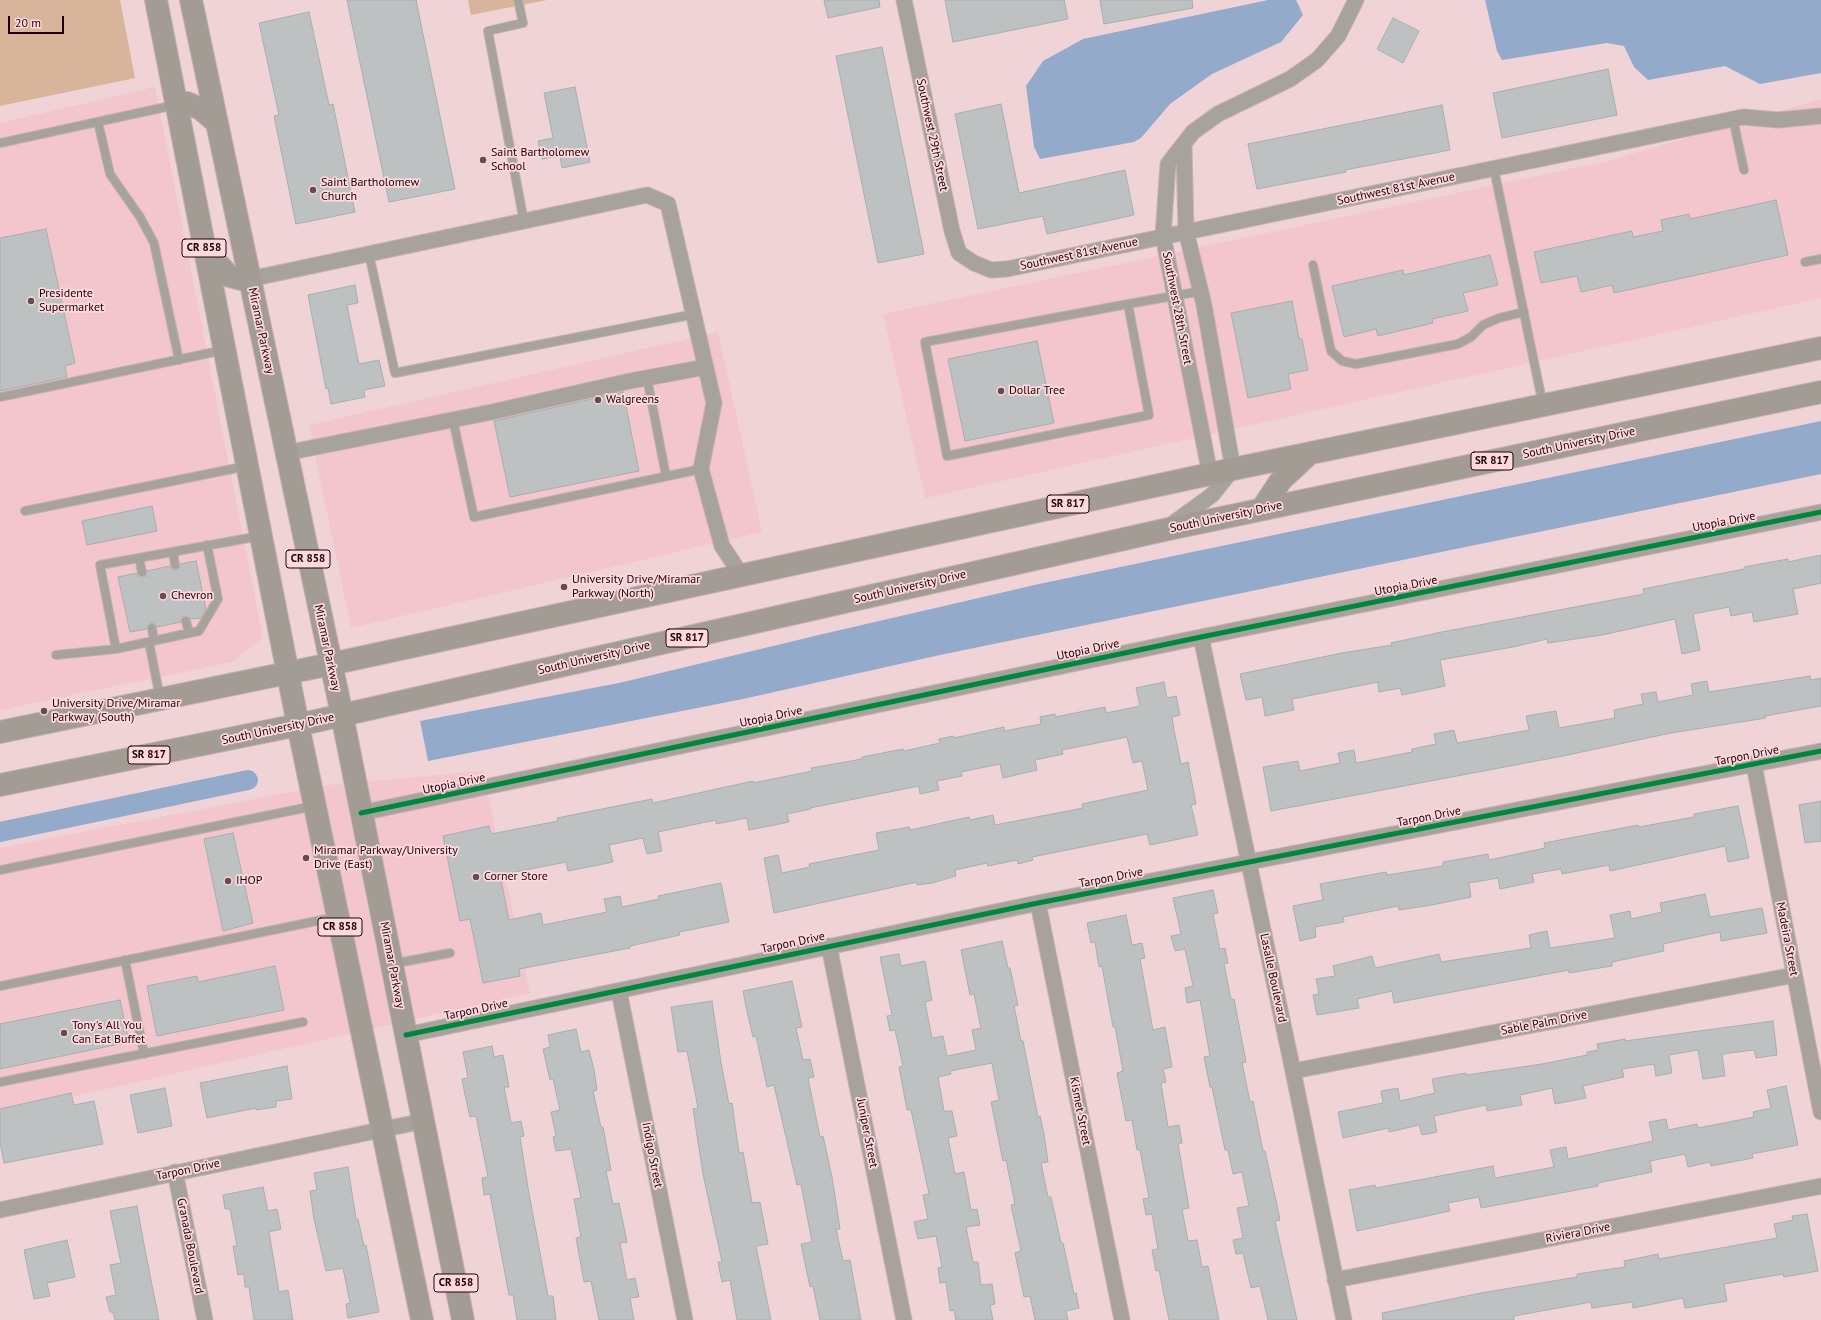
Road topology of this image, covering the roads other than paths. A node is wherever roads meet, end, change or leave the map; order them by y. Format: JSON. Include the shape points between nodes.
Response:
{"nodes":[{"id":1,"x":156,"y":0,"type":"edge"},
{"id":2,"x":191,"y":0,"type":"edge"},
{"id":3,"x":518,"y":0,"type":"edge"},
{"id":4,"x":904,"y":0,"type":"edge"},
{"id":5,"x":1356,"y":0,"type":"edge"},
{"id":6,"x":176,"y":104,"type":"junction"},
{"id":7,"x":1821,"y":116,"type":"edge"},
{"id":8,"x":1733,"y":119,"type":"junction"},
{"id":9,"x":98,"y":122,"type":"junction"},
{"id":10,"x":217,"y":123,"type":"junction"},
{"id":11,"x":0,"y":143,"type":"edge"},
{"id":12,"x":1184,"y":146,"type":"junction"},
{"id":13,"x":1494,"y":169,"type":"junction"},
{"id":14,"x":1744,"y":170,"type":"dead end"},
{"id":15,"x":524,"y":222,"type":"junction"},
{"id":16,"x":1186,"y":232,"type":"junction"},
{"id":17,"x":1164,"y":236,"type":"junction"},
{"id":18,"x":205,"y":249,"type":"junction"},
{"id":19,"x":370,"y":254,"type":"junction"},
{"id":20,"x":1821,"y":259,"type":"edge"},
{"id":21,"x":1805,"y":262,"type":"dead end"},
{"id":22,"x":974,"y":263,"type":"joint"},
{"id":23,"x":1313,"y":265,"type":"dead end"},
{"id":24,"x":250,"y":279,"type":"junction"},
{"id":25,"x":1202,"y":291,"type":"junction"},
{"id":26,"x":1175,"y":295,"type":"junction"},
{"id":27,"x":1128,"y":304,"type":"junction"},
{"id":28,"x":1524,"y":312,"type":"junction"},
{"id":29,"x":694,"y":314,"type":"junction"},
{"id":30,"x":1821,"y":348,"type":"edge"},
{"id":31,"x":224,"y":350,"type":"junction"},
{"id":32,"x":179,"y":360,"type":"junction"},
{"id":33,"x":706,"y":367,"type":"junction"},
{"id":34,"x":647,"y":378,"type":"junction"},
{"id":35,"x":1821,"y":392,"type":"edge"},
{"id":36,"x":0,"y":398,"type":"edge"},
{"id":37,"x":1543,"y":405,"type":"junction"},
{"id":38,"x":452,"y":420,"type":"junction"},
{"id":39,"x":286,"y":453,"type":"junction"},
{"id":40,"x":1310,"y":453,"type":"junction"},
{"id":41,"x":247,"y":466,"type":"junction"},
{"id":42,"x":701,"y":469,"type":"junction"},
{"id":43,"x":1233,"y":469,"type":"junction"},
{"id":44,"x":1210,"y":474,"type":"junction"},
{"id":45,"x":666,"y":476,"type":"junction"},
{"id":46,"x":1262,"y":510,"type":"junction"},
{"id":47,"x":25,"y":511,"type":"dead end"},
{"id":48,"x":1821,"y":512,"type":"edge"},
{"id":49,"x":1164,"y":530,"type":"junction"},
{"id":50,"x":261,"y":536,"type":"junction"},
{"id":51,"x":207,"y":545,"type":"junction"},
{"id":52,"x":173,"y":552,"type":"junction"},
{"id":53,"x":139,"y":558,"type":"junction"},
{"id":54,"x":175,"y":565,"type":"dead end"},
{"id":55,"x":142,"y":572,"type":"dead end"},
{"id":56,"x":742,"y":576,"type":"junction"},
{"id":57,"x":186,"y":621,"type":"dead end"},
{"id":58,"x":152,"y":628,"type":"dead end"},
{"id":59,"x":189,"y":634,"type":"junction"},
{"id":60,"x":1202,"y":637,"type":"junction"},
{"id":61,"x":152,"y":641,"type":"junction"},
{"id":62,"x":116,"y":648,"type":"junction"},
{"id":63,"x":56,"y":655,"type":"dead end"},
{"id":64,"x":331,"y":664,"type":"junction"},
{"id":65,"x":288,"y":673,"type":"junction"},
{"id":66,"x":160,"y":699,"type":"junction"},
{"id":67,"x":342,"y":715,"type":"junction"},
{"id":68,"x":298,"y":725,"type":"junction"},
{"id":69,"x":0,"y":732,"type":"edge"},
{"id":70,"x":1821,"y":752,"type":"edge"},
{"id":71,"x":1754,"y":765,"type":"junction"},
{"id":72,"x":0,"y":785,"type":"edge"},
{"id":73,"x":315,"y":806,"type":"junction"},
{"id":74,"x":361,"y":814,"type":"junction"},
{"id":75,"x":1248,"y":861,"type":"junction"},
{"id":76,"x":0,"y":870,"type":"edge"},
{"id":77,"x":1038,"y":903,"type":"junction"},
{"id":78,"x":338,"y":916,"type":"junction"},
{"id":79,"x":829,"y":946,"type":"junction"},
{"id":80,"x":450,"y":953,"type":"dead end"},
{"id":81,"x":125,"y":960,"type":"junction"},
{"id":82,"x":392,"y":964,"type":"junction"},
{"id":83,"x":1794,"y":975,"type":"junction"},
{"id":84,"x":0,"y":986,"type":"edge"},
{"id":85,"x":619,"y":991,"type":"junction"},
{"id":86,"x":303,"y":1022,"type":"dead end"},
{"id":87,"x":406,"y":1035,"type":"junction"},
{"id":88,"x":144,"y":1054,"type":"junction"},
{"id":89,"x":1293,"y":1071,"type":"junction"},
{"id":90,"x":0,"y":1082,"type":"edge"},
{"id":91,"x":1821,"y":1112,"type":"edge"},
{"id":92,"x":423,"y":1121,"type":"junction"},
{"id":93,"x":383,"y":1129,"type":"junction"},
{"id":94,"x":176,"y":1172,"type":"junction"},
{"id":95,"x":1821,"y":1186,"type":"edge"},
{"id":96,"x":0,"y":1210,"type":"edge"},
{"id":97,"x":1335,"y":1280,"type":"junction"},
{"id":98,"x":205,"y":1320,"type":"edge"},
{"id":99,"x":422,"y":1320,"type":"edge"},
{"id":100,"x":463,"y":1320,"type":"edge"},
{"id":101,"x":685,"y":1320,"type":"edge"},
{"id":102,"x":904,"y":1320,"type":"edge"},
{"id":103,"x":1122,"y":1320,"type":"edge"},
{"id":104,"x":1344,"y":1320,"type":"edge"}],
"edges":[{"from":1,"to":6,"type":"main road","number":"CR 858"},
{"from":2,"to":10,"type":"main road","name":"Miramar Parkway","number":"CR 858"},
{"from":3,"to":15,"type":"lane","via":[[523,23],[488,31]]},
{"from":4,"to":22,"type":"street","name":"Southwest 29th Street","via":[[952,231],[959,253]]},
{"from":5,"to":12,"type":"street","name":"Southwest 28th Street","via":[[1338,36],[1317,60],[1290,79],[1218,114],[1193,132]]},
{"from":6,"to":9,"type":"lane"},
{"from":6,"to":10,"type":"main road","via":[[188,103],[202,109]]},
{"from":6,"to":18,"type":"main road","number":"CR 858"},
{"from":7,"to":8,"type":"street","name":"Southwest 81st Avenue","via":[[1778,120],[1742,117]]},
{"from":8,"to":13,"type":"street","name":"Southwest 81st Avenue"},
{"from":8,"to":14,"type":"lane"},
{"from":9,"to":11,"type":"lane"},
{"from":9,"to":32,"type":"lane","via":[[110,174],[140,217],[154,243]]},
{"from":10,"to":24,"type":"main road","name":"Miramar Parkway","number":"CR 858"},
{"from":12,"to":16,"type":"street","name":"Southwest 28th Street"},
{"from":12,"to":17,"type":"street","name":"Southwest 28th Street","via":[[1168,164]]},
{"from":13,"to":16,"type":"street","name":"Southwest 81st Avenue"},
{"from":13,"to":28,"type":"lane"},
{"from":15,"to":19,"type":"street"},
{"from":15,"to":29,"type":"street","via":[[647,195],[668,204]]},
{"from":16,"to":17,"type":"street","name":"Southwest 81st Avenue"},
{"from":16,"to":25,"type":"street","name":"Southwest 28th Street"},
{"from":17,"to":22,"type":"street","name":"Southwest 81st Avenue","via":[[1007,269],[991,270]]},
{"from":17,"to":26,"type":"street","name":"Southwest 28th Street"},
{"from":18,"to":24,"type":"main road","via":[[229,276]]},
{"from":18,"to":31,"type":"main road","number":"CR 858"},
{"from":19,"to":24,"type":"street"},
{"from":19,"to":29,"type":"lane","via":[[395,373]]},
{"from":20,"to":21,"type":"lane"},
{"from":23,"to":28,"type":"lane","via":[[1331,351],[1342,361],[1356,364],[1458,344],[1471,337],[1482,325]]},
{"from":24,"to":39,"type":"main road","name":"Miramar Parkway","number":"CR 858"},
{"from":25,"to":26,"type":"lane"},
{"from":25,"to":43,"type":"street","name":"Southwest 28th Street"},
{"from":26,"to":27,"type":"lane"},
{"from":26,"to":44,"type":"street","name":"Southwest 28th Street"},
{"from":27,"to":27,"type":"lane","via":[[925,342],[947,456],[1149,415]]},
{"from":28,"to":37,"type":"lane"},
{"from":29,"to":33,"type":"street"},
{"from":30,"to":37,"type":"main road","number":"SR 817"},
{"from":31,"to":32,"type":"lane"},
{"from":31,"to":41,"type":"main road","number":"CR 858"},
{"from":32,"to":36,"type":"lane"},
{"from":33,"to":34,"type":"street"},
{"from":33,"to":42,"type":"street","via":[[714,403]]},
{"from":34,"to":38,"type":"street"},
{"from":34,"to":45,"type":"lane"},
{"from":35,"to":46,"type":"main road","name":"South University Drive","number":"SR 817"},
{"from":37,"to":40,"type":"main road","number":"SR 817"},
{"from":38,"to":39,"type":"street"},
{"from":38,"to":45,"type":"lane","via":[[474,517]]},
{"from":39,"to":64,"type":"main road","name":"Miramar Parkway","number":"CR 858"},
{"from":40,"to":43,"type":"main road","number":"SR 817"},
{"from":40,"to":46,"type":"main road","via":[[1281,480]]},
{"from":41,"to":47,"type":"lane"},
{"from":41,"to":50,"type":"main road","number":"CR 858"},
{"from":42,"to":45,"type":"lane"},
{"from":42,"to":56,"type":"street","via":[[722,546]]},
{"from":43,"to":44,"type":"main road","number":"SR 817"},
{"from":43,"to":49,"type":"street","via":[[1212,494]]},
{"from":44,"to":56,"type":"main road","number":"SR 817"},
{"from":46,"to":49,"type":"main road","name":"South University Drive","number":"SR 817"},
{"from":48,"to":60,"type":"street","name":"Utopia Drive"},
{"from":49,"to":67,"type":"main road","name":"South University Drive","number":"SR 817"},
{"from":50,"to":51,"type":"lane"},
{"from":50,"to":65,"type":"main road","number":"CR 858"},
{"from":51,"to":52,"type":"lane"},
{"from":51,"to":59,"type":"lane","via":[[218,599],[199,631]]},
{"from":52,"to":53,"type":"lane"},
{"from":52,"to":54,"type":"lane"},
{"from":53,"to":55,"type":"lane"},
{"from":53,"to":62,"type":"lane","via":[[100,565]]},
{"from":56,"to":64,"type":"main road","number":"SR 817"},
{"from":57,"to":59,"type":"lane"},
{"from":58,"to":61,"type":"lane"},
{"from":59,"to":61,"type":"lane"},
{"from":60,"to":74,"type":"street","name":"Utopia Drive"},
{"from":60,"to":75,"type":"street","name":"Lasalle Boulevard"},
{"from":61,"to":62,"type":"lane"},
{"from":61,"to":66,"type":"lane"},
{"from":62,"to":63,"type":"lane"},
{"from":64,"to":65,"type":"main road","number":"SR 817"},
{"from":64,"to":67,"type":"main road","name":"Miramar Parkway","number":"CR 858"},
{"from":65,"to":66,"type":"main road","number":"SR 817"},
{"from":65,"to":68,"type":"main road","number":"CR 858"},
{"from":66,"to":69,"type":"main road","number":"SR 817"},
{"from":67,"to":68,"type":"main road","name":"South University Drive","number":"SR 817"},
{"from":67,"to":74,"type":"main road","name":"Miramar Parkway","number":"CR 858"},
{"from":68,"to":72,"type":"main road","name":"South University Drive","number":"SR 817"},
{"from":68,"to":73,"type":"main road","number":"CR 858"},
{"from":70,"to":71,"type":"street","name":"Tarpon Drive"},
{"from":71,"to":75,"type":"street","name":"Tarpon Drive"},
{"from":71,"to":83,"type":"street","name":"Madeira Street"},
{"from":73,"to":76,"type":"lane"},
{"from":73,"to":78,"type":"main road","number":"CR 858"},
{"from":74,"to":82,"type":"main road","name":"Miramar Parkway","number":"CR 858"},
{"from":75,"to":77,"type":"street","name":"Tarpon Drive"},
{"from":75,"to":89,"type":"street","name":"Lasalle Boulevard"},
{"from":77,"to":79,"type":"street","name":"Tarpon Drive"},
{"from":77,"to":103,"type":"street","name":"Kismet Street"},
{"from":78,"to":81,"type":"lane"},
{"from":78,"to":93,"type":"main road","number":"CR 858"},
{"from":79,"to":85,"type":"street","name":"Tarpon Drive"},
{"from":79,"to":102,"type":"street","name":"Juniper Street"},
{"from":80,"to":82,"type":"lane"},
{"from":81,"to":84,"type":"lane"},
{"from":81,"to":88,"type":"lane"},
{"from":82,"to":87,"type":"main road","name":"Miramar Parkway","number":"CR 858"},
{"from":83,"to":89,"type":"street","name":"Sable Palm Drive"},
{"from":83,"to":91,"type":"street","name":"Madeira Street"},
{"from":85,"to":87,"type":"street","name":"Tarpon Drive"},
{"from":85,"to":101,"type":"street","name":"Indigo Street"},
{"from":86,"to":88,"type":"lane"},
{"from":87,"to":92,"type":"main road","name":"Miramar Parkway","number":"CR 858"},
{"from":88,"to":90,"type":"lane"},
{"from":89,"to":97,"type":"street","name":"Lasalle Boulevard"},
{"from":92,"to":93,"type":"street","name":"Tarpon Drive"},
{"from":92,"to":100,"type":"main road","name":"Miramar Parkway","number":"CR 858"},
{"from":93,"to":94,"type":"street","name":"Tarpon Drive"},
{"from":93,"to":99,"type":"main road","number":"CR 858"},
{"from":94,"to":96,"type":"street","name":"Tarpon Drive"},
{"from":94,"to":98,"type":"street","name":"Granada Boulevard"},
{"from":95,"to":97,"type":"street","name":"Riviera Drive"},
{"from":97,"to":104,"type":"street","name":"Lasalle Boulevard"}]}
